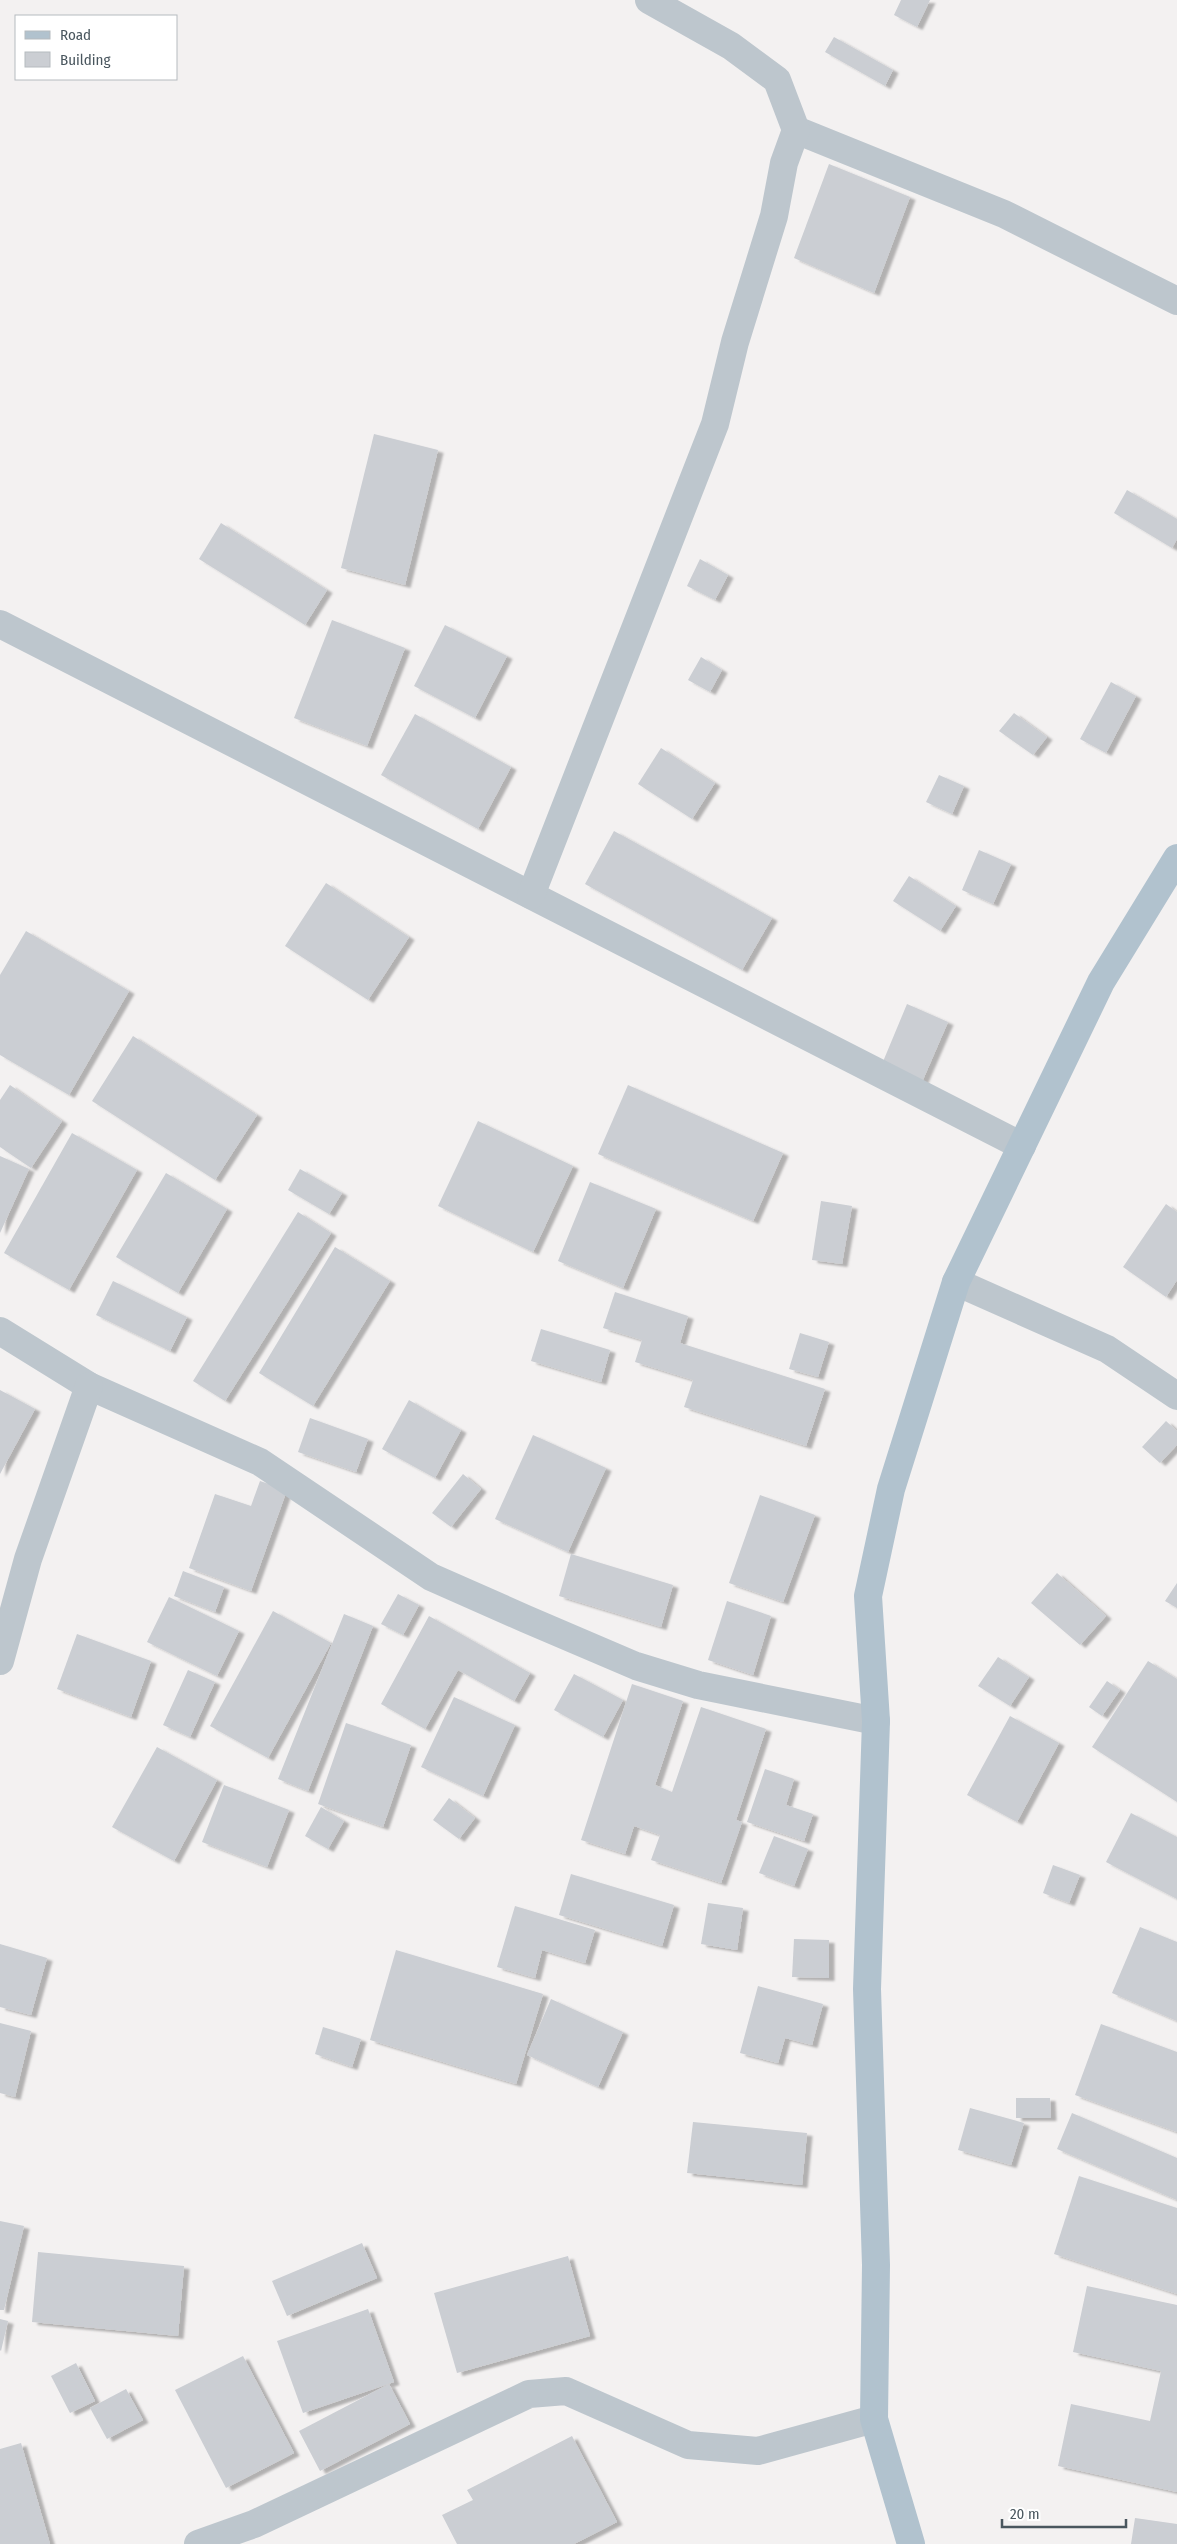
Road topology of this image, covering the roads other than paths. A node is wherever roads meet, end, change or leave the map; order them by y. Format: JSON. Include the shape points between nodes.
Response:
{"nodes":[{"id":1,"x":648,"y":0,"type":"edge"},
{"id":2,"x":796,"y":130,"type":"junction"},
{"id":3,"x":1177,"y":301,"type":"edge"},
{"id":4,"x":0,"y":624,"type":"edge"},
{"id":5,"x":1177,"y":858,"type":"edge"},
{"id":6,"x":531,"y":895,"type":"junction"},
{"id":7,"x":1022,"y":1146,"type":"junction"},
{"id":8,"x":956,"y":1282,"type":"junction"},
{"id":9,"x":0,"y":1331,"type":"edge"},
{"id":10,"x":89,"y":1386,"type":"junction"},
{"id":11,"x":1177,"y":1396,"type":"edge"},
{"id":12,"x":0,"y":1661,"type":"edge"},
{"id":13,"x":876,"y":1721,"type":"junction"},
{"id":14,"x":874,"y":2419,"type":"junction"},
{"id":15,"x":198,"y":2544,"type":"edge"},
{"id":16,"x":911,"y":2544,"type":"edge"}],
"edges":[{"from":1,"to":2,"type":"street","via":[[731,46],[777,80]]},
{"from":2,"to":3,"type":"street","via":[[1004,214]]},
{"from":2,"to":6,"type":"street","via":[[784,163],[774,216],[735,342],[716,424]]},
{"from":4,"to":6,"type":"street"},
{"from":5,"to":7,"type":"main road","via":[[1101,982]]},
{"from":6,"to":7,"type":"street"},
{"from":7,"to":8,"type":"main road"},
{"from":8,"to":11,"type":"street","via":[[1107,1349]]},
{"from":8,"to":13,"type":"main road","via":[[891,1490],[868,1596]]},
{"from":9,"to":10,"type":"street"},
{"from":10,"to":12,"type":"street","via":[[28,1559]]},
{"from":10,"to":13,"type":"street","via":[[260,1462],[431,1577],[526,1620],[636,1666],[698,1685]]},
{"from":13,"to":14,"type":"main road","via":[[867,1990],[876,2265]]},
{"from":14,"to":15,"type":"street","via":[[758,2451],[688,2445],[566,2391],[529,2394],[254,2524]]},
{"from":14,"to":16,"type":"main road"}]}
